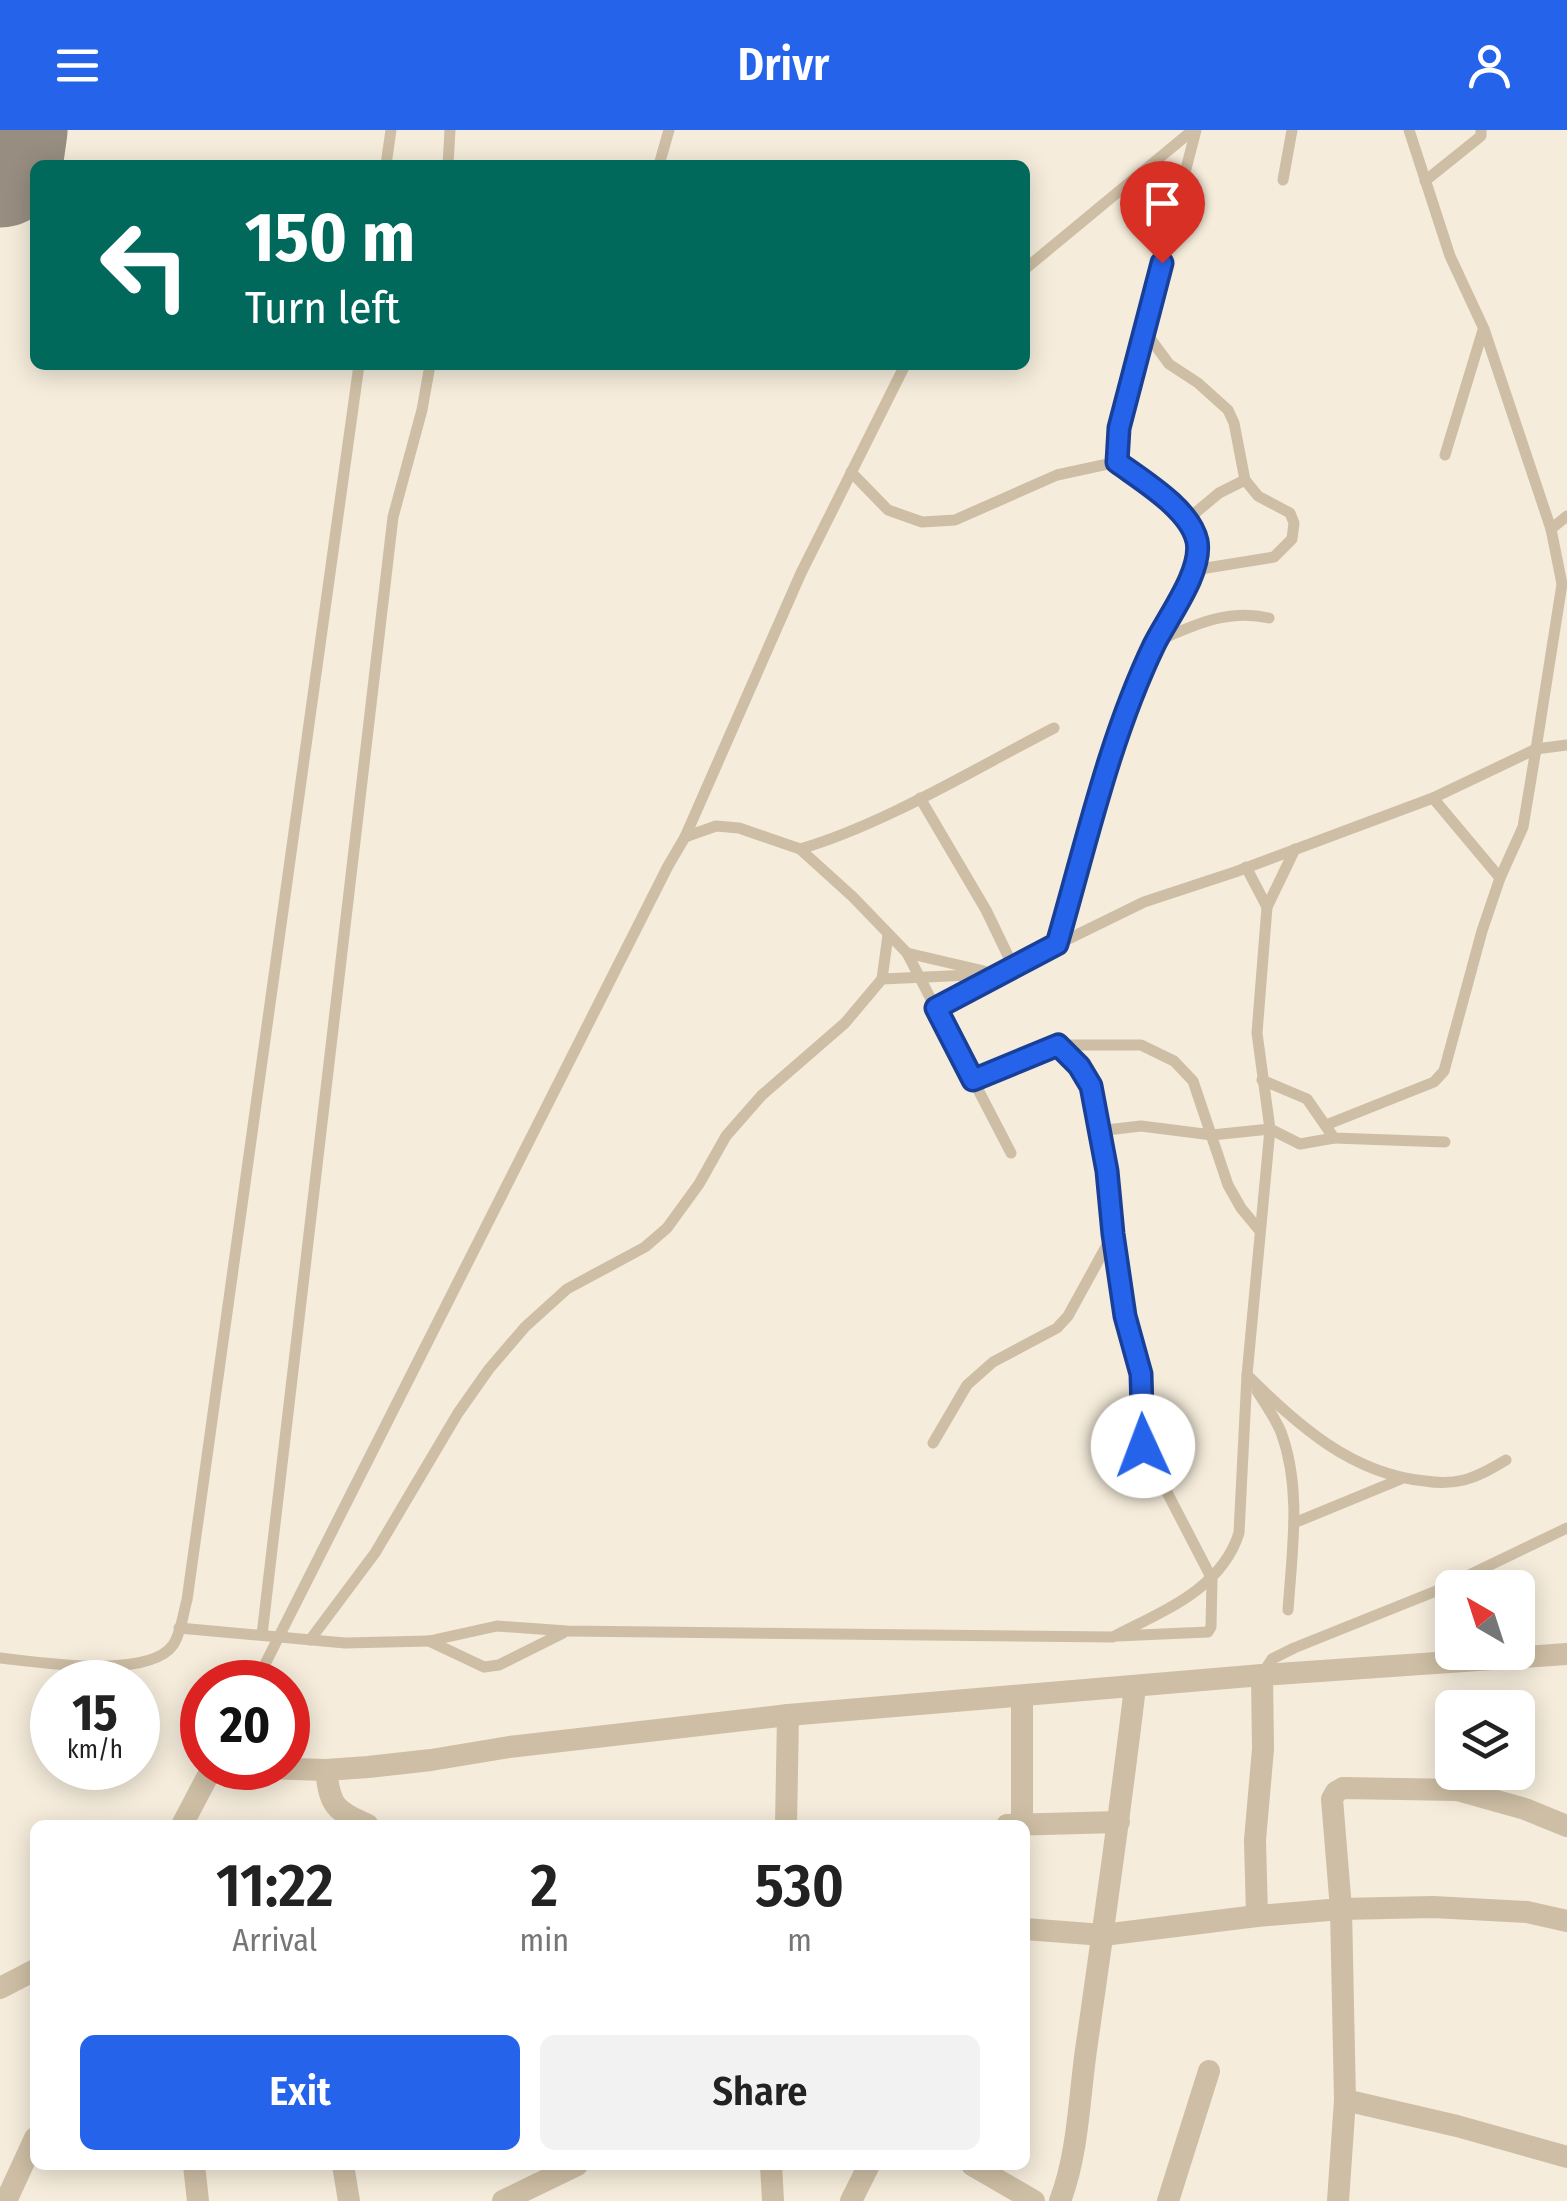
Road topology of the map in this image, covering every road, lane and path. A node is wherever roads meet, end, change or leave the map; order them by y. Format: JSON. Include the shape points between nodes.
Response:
{"nodes":[{"id":1,"x":391,"y":130,"type":"edge"},
{"id":2,"x":450,"y":130,"type":"edge"},
{"id":3,"x":667,"y":130,"type":"edge"},
{"id":4,"x":1194,"y":130,"type":"edge"},
{"id":5,"x":1292,"y":130,"type":"edge"},
{"id":6,"x":1409,"y":130,"type":"edge"},
{"id":7,"x":1480,"y":130,"type":"edge"},
{"id":8,"x":663,"y":146,"type":"junction"},
{"id":9,"x":387,"y":160,"type":"edge"},
{"id":10,"x":448,"y":160,"type":"edge"},
{"id":11,"x":660,"y":160,"type":"edge"},
{"id":12,"x":667,"y":160,"type":"edge"},
{"id":13,"x":1283,"y":180,"type":"dead end"},
{"id":14,"x":1425,"y":181,"type":"junction"},
{"id":15,"x":1030,"y":265,"type":"edge"},
{"id":16,"x":1484,"y":329,"type":"junction"},
{"id":17,"x":1144,"y":330,"type":"junction"},
{"id":18,"x":357,"y":370,"type":"edge"},
{"id":19,"x":429,"y":370,"type":"edge"},
{"id":20,"x":902,"y":370,"type":"edge"},
{"id":21,"x":1445,"y":456,"type":"dead end"},
{"id":22,"x":1117,"y":462,"type":"junction"},
{"id":23,"x":851,"y":472,"type":"junction"},
{"id":24,"x":1245,"y":480,"type":"junction"},
{"id":25,"x":1567,"y":516,"type":"edge"},
{"id":26,"x":1188,"y":519,"type":"junction"},
{"id":27,"x":1551,"y":529,"type":"junction"},
{"id":28,"x":1194,"y":570,"type":"junction"},
{"id":29,"x":1564,"y":585,"type":"edge"},
{"id":30,"x":1268,"y":618,"type":"dead end"},
{"id":31,"x":1155,"y":642,"type":"junction"},
{"id":32,"x":1054,"y":728,"type":"dead end"},
{"id":33,"x":1567,"y":745,"type":"edge"},
{"id":34,"x":1536,"y":749,"type":"junction"},
{"id":35,"x":920,"y":798,"type":"junction"},
{"id":36,"x":1433,"y":798,"type":"junction"},
{"id":37,"x":686,"y":836,"type":"junction"},
{"id":38,"x":800,"y":848,"type":"junction"},
{"id":39,"x":1295,"y":849,"type":"junction"},
{"id":40,"x":1246,"y":868,"type":"junction"},
{"id":41,"x":1500,"y":878,"type":"junction"},
{"id":42,"x":1267,"y":907,"type":"junction"},
{"id":43,"x":888,"y":935,"type":"junction"},
{"id":44,"x":1057,"y":944,"type":"junction"},
{"id":45,"x":907,"y":953,"type":"junction"},
{"id":46,"x":1013,"y":966,"type":"junction"},
{"id":47,"x":998,"y":974,"type":"junction"},
{"id":48,"x":920,"y":977,"type":"junction"},
{"id":49,"x":882,"y":979,"type":"junction"},
{"id":50,"x":936,"y":1008,"type":"junction"},
{"id":51,"x":1058,"y":1045,"type":"junction"},
{"id":52,"x":973,"y":1080,"type":"junction"},
{"id":53,"x":1262,"y":1080,"type":"junction"},
{"id":54,"x":1326,"y":1125,"type":"junction"},
{"id":55,"x":1270,"y":1129,"type":"junction"},
{"id":56,"x":1098,"y":1131,"type":"junction"},
{"id":57,"x":1212,"y":1135,"type":"junction"},
{"id":58,"x":1334,"y":1138,"type":"junction"},
{"id":59,"x":1445,"y":1142,"type":"dead end"},
{"id":60,"x":1011,"y":1153,"type":"dead end"},
{"id":61,"x":1260,"y":1231,"type":"junction"},
{"id":62,"x":1113,"y":1234,"type":"junction"},
{"id":63,"x":1247,"y":1375,"type":"junction"},
{"id":64,"x":933,"y":1443,"type":"dead end"},
{"id":65,"x":1506,"y":1460,"type":"dead end"},
{"id":66,"x":1401,"y":1479,"type":"junction"},
{"id":67,"x":1294,"y":1523,"type":"junction"},
{"id":68,"x":1567,"y":1528,"type":"edge"},
{"id":69,"x":1212,"y":1578,"type":"junction"},
{"id":70,"x":1163,"y":1610,"type":"junction"},
{"id":71,"x":1288,"y":1610,"type":"dead end"},
{"id":72,"x":179,"y":1628,"type":"junction"},
{"id":73,"x":566,"y":1632,"type":"junction"},
{"id":74,"x":1176,"y":1634,"type":"junction"},
{"id":75,"x":262,"y":1635,"type":"junction"},
{"id":76,"x":280,"y":1637,"type":"junction"},
{"id":77,"x":1113,"y":1637,"type":"junction"},
{"id":78,"x":310,"y":1640,"type":"junction"},
{"id":79,"x":429,"y":1641,"type":"junction"},
{"id":80,"x":1567,"y":1654,"type":"edge"},
{"id":81,"x":0,"y":1658,"type":"edge"},
{"id":82,"x":268,"y":1660,"type":"edge"},
{"id":83,"x":1262,"y":1675,"type":"junction"},
{"id":84,"x":1135,"y":1687,"type":"junction"},
{"id":85,"x":1022,"y":1696,"type":"junction"},
{"id":86,"x":788,"y":1715,"type":"junction"},
{"id":87,"x":310,"y":1769,"type":"edge"},
{"id":88,"x":326,"y":1770,"type":"junction"},
{"id":89,"x":200,"y":1790,"type":"edge"},
{"id":90,"x":185,"y":1820,"type":"edge"},
{"id":91,"x":358,"y":1820,"type":"edge"},
{"id":92,"x":786,"y":1820,"type":"edge"},
{"id":93,"x":1022,"y":1820,"type":"edge"},
{"id":94,"x":1119,"y":1822,"type":"junction"},
{"id":95,"x":1030,"y":1824,"type":"edge"},
{"id":96,"x":1567,"y":1826,"type":"edge"},
{"id":97,"x":1341,"y":1909,"type":"junction"},
{"id":98,"x":1257,"y":1916,"type":"junction"},
{"id":99,"x":1567,"y":1921,"type":"edge"},
{"id":100,"x":1030,"y":1930,"type":"edge"},
{"id":101,"x":1103,"y":1934,"type":"junction"},
{"id":102,"x":30,"y":1973,"type":"edge"},
{"id":103,"x":0,"y":1988,"type":"edge"},
{"id":104,"x":1209,"y":2070,"type":"dead end"},
{"id":105,"x":1346,"y":2100,"type":"junction"},
{"id":106,"x":30,"y":2149,"type":"edge"},
{"id":107,"x":1567,"y":2157,"type":"edge"},
{"id":108,"x":195,"y":2170,"type":"edge"},
{"id":109,"x":345,"y":2170,"type":"edge"},
{"id":110,"x":568,"y":2170,"type":"edge"},
{"id":111,"x":771,"y":2170,"type":"edge"},
{"id":112,"x":866,"y":2170,"type":"edge"},
{"id":113,"x":981,"y":2170,"type":"edge"},
{"id":114,"x":6,"y":2201,"type":"edge"},
{"id":115,"x":198,"y":2201,"type":"edge"},
{"id":116,"x":349,"y":2201,"type":"edge"},
{"id":117,"x":503,"y":2201,"type":"edge"},
{"id":118,"x":772,"y":2201,"type":"edge"},
{"id":119,"x":851,"y":2201,"type":"edge"},
{"id":120,"x":1034,"y":2201,"type":"edge"},
{"id":121,"x":1060,"y":2201,"type":"edge"},
{"id":122,"x":1168,"y":2201,"type":"edge"},
{"id":123,"x":1338,"y":2201,"type":"edge"}],
"edges":[{"from":1,"to":9,"type":"lane"},
{"from":2,"to":10,"type":"lane"},
{"from":3,"to":8,"type":"lane"},
{"from":4,"to":15,"type":"lane"},
{"from":4,"to":17,"type":"lane"},
{"from":5,"to":13,"type":"lane"},
{"from":6,"to":14,"type":"lane"},
{"from":7,"to":14,"type":"lane","via":[[1469,148]]},
{"from":8,"to":11,"type":"lane"},
{"from":8,"to":12,"type":"lane"},
{"from":14,"to":16,"type":"lane"},
{"from":16,"to":21,"type":"lane"},
{"from":16,"to":27,"type":"lane"},
{"from":17,"to":22,"type":"lane"},
{"from":17,"to":24,"type":"lane","via":[[1169,364],[1228,410]]},
{"from":18,"to":72,"type":"lane"},
{"from":19,"to":75,"type":"lane","via":[[393,517]]},
{"from":20,"to":23,"type":"lane"},
{"from":22,"to":23,"type":"lane","via":[[1057,475],[955,520],[922,522],[888,510]]},
{"from":22,"to":26,"type":"lane"},
{"from":23,"to":37,"type":"lane"},
{"from":24,"to":26,"type":"lane"},
{"from":24,"to":28,"type":"lane","via":[[1258,496],[1290,513],[1292,539],[1274,557]]},
{"from":25,"to":27,"type":"lane"},
{"from":26,"to":28,"type":"lane","via":[[1197,540]]},
{"from":27,"to":29,"type":"lane"},
{"from":28,"to":31,"type":"lane"},
{"from":29,"to":34,"type":"lane"},
{"from":30,"to":31,"type":"lane","via":[[1213,618]]},
{"from":31,"to":44,"type":"lane","via":[[1111,756]]},
{"from":32,"to":35,"type":"lane"},
{"from":33,"to":34,"type":"lane"},
{"from":34,"to":36,"type":"lane"},
{"from":34,"to":41,"type":"lane","via":[[1523,827]]},
{"from":35,"to":38,"type":"lane"},
{"from":35,"to":46,"type":"lane"},
{"from":36,"to":39,"type":"lane"},
{"from":36,"to":41,"type":"lane"},
{"from":37,"to":38,"type":"lane","via":[[716,826],[739,828]]},
{"from":37,"to":76,"type":"lane"},
{"from":38,"to":43,"type":"lane"},
{"from":39,"to":40,"type":"lane"},
{"from":39,"to":42,"type":"lane"},
{"from":40,"to":42,"type":"lane"},
{"from":40,"to":44,"type":"lane","via":[[1144,902]]},
{"from":41,"to":54,"type":"lane","via":[[1444,1071],[1434,1082]]},
{"from":42,"to":53,"type":"lane","via":[[1257,1033]]},
{"from":43,"to":45,"type":"lane"},
{"from":43,"to":49,"type":"lane"},
{"from":44,"to":46,"type":"lane"},
{"from":45,"to":47,"type":"lane"},
{"from":45,"to":48,"type":"lane"},
{"from":46,"to":47,"type":"lane"},
{"from":47,"to":48,"type":"lane"},
{"from":47,"to":50,"type":"lane"},
{"from":48,"to":49,"type":"lane"},
{"from":48,"to":50,"type":"lane"},
{"from":49,"to":78,"type":"lane","via":[[845,1023],[762,1094],[726,1136],[668,1228],[567,1289],[525,1328],[458,1413],[375,1553]]},
{"from":50,"to":52,"type":"lane"},
{"from":51,"to":52,"type":"lane"},
{"from":51,"to":56,"type":"lane","via":[[1091,1086]]},
{"from":51,"to":57,"type":"lane","via":[[1141,1045],[1174,1062],[1193,1081]]},
{"from":52,"to":60,"type":"lane"},
{"from":53,"to":54,"type":"lane","via":[[1307,1099]]},
{"from":53,"to":55,"type":"lane"},
{"from":54,"to":58,"type":"lane"},
{"from":55,"to":57,"type":"lane"},
{"from":55,"to":58,"type":"lane","via":[[1300,1144]]},
{"from":55,"to":61,"type":"lane"},
{"from":56,"to":57,"type":"lane","via":[[1141,1126]]},
{"from":56,"to":62,"type":"lane"},
{"from":57,"to":61,"type":"lane","via":[[1228,1185]]},
{"from":58,"to":59,"type":"lane"},
{"from":61,"to":63,"type":"lane"},
{"from":62,"to":64,"type":"lane","via":[[1068,1316],[967,1386]]},
{"from":62,"to":69,"type":"lane","via":[[1141,1374],[1143,1446]]},
{"from":63,"to":66,"type":"lane","via":[[1316,1436],[1356,1462]]},
{"from":63,"to":67,"type":"lane","via":[[1280,1432],[1293,1483]]},
{"from":63,"to":69,"type":"lane","via":[[1238,1532],[1233,1552]]},
{"from":65,"to":66,"type":"lane","via":[[1460,1481]]},
{"from":66,"to":67,"type":"lane"},
{"from":67,"to":71,"type":"lane"},
{"from":68,"to":83,"type":"lane","via":[[1272,1659]]},
{"from":69,"to":70,"type":"lane"},
{"from":69,"to":74,"type":"lane","via":[[1208,1632]]},
{"from":70,"to":74,"type":"lane"},
{"from":70,"to":77,"type":"lane"},
{"from":72,"to":75,"type":"lane"},
{"from":72,"to":81,"type":"lane","via":[[174,1644],[155,1659],[132,1664]]},
{"from":73,"to":77,"type":"lane"},
{"from":73,"to":79,"type":"lane","via":[[497,1626]]},
{"from":73,"to":79,"type":"lane","via":[[484,1667]]},
{"from":74,"to":77,"type":"lane"},
{"from":75,"to":76,"type":"lane"},
{"from":76,"to":78,"type":"lane"},
{"from":76,"to":82,"type":"lane"},
{"from":78,"to":79,"type":"lane"},
{"from":80,"to":83,"type":"street"},
{"from":83,"to":84,"type":"street"},
{"from":83,"to":98,"type":"street"},
{"from":84,"to":85,"type":"street"},
{"from":84,"to":94,"type":"street"},
{"from":85,"to":86,"type":"street"},
{"from":85,"to":93,"type":"street"},
{"from":86,"to":88,"type":"street"},
{"from":86,"to":92,"type":"street"},
{"from":87,"to":88,"type":"street"},
{"from":88,"to":91,"type":"street","via":[[332,1803]]},
{"from":89,"to":90,"type":"street"},
{"from":94,"to":95,"type":"street"},
{"from":94,"to":101,"type":"street"},
{"from":96,"to":97,"type":"street","via":[[1457,1790],[1342,1788],[1332,1799]]},
{"from":97,"to":98,"type":"street"},
{"from":97,"to":99,"type":"street","via":[[1434,1907]]},
{"from":97,"to":105,"type":"street"},
{"from":98,"to":101,"type":"street"},
{"from":100,"to":101,"type":"street"},
{"from":101,"to":121,"type":"street"},
{"from":102,"to":103,"type":"street"},
{"from":104,"to":122,"type":"street"},
{"from":105,"to":107,"type":"street"},
{"from":105,"to":123,"type":"street"},
{"from":106,"to":114,"type":"street"},
{"from":108,"to":115,"type":"street"},
{"from":109,"to":116,"type":"street"},
{"from":110,"to":117,"type":"street"},
{"from":111,"to":118,"type":"street"},
{"from":112,"to":119,"type":"street"},
{"from":113,"to":120,"type":"street"}]}
